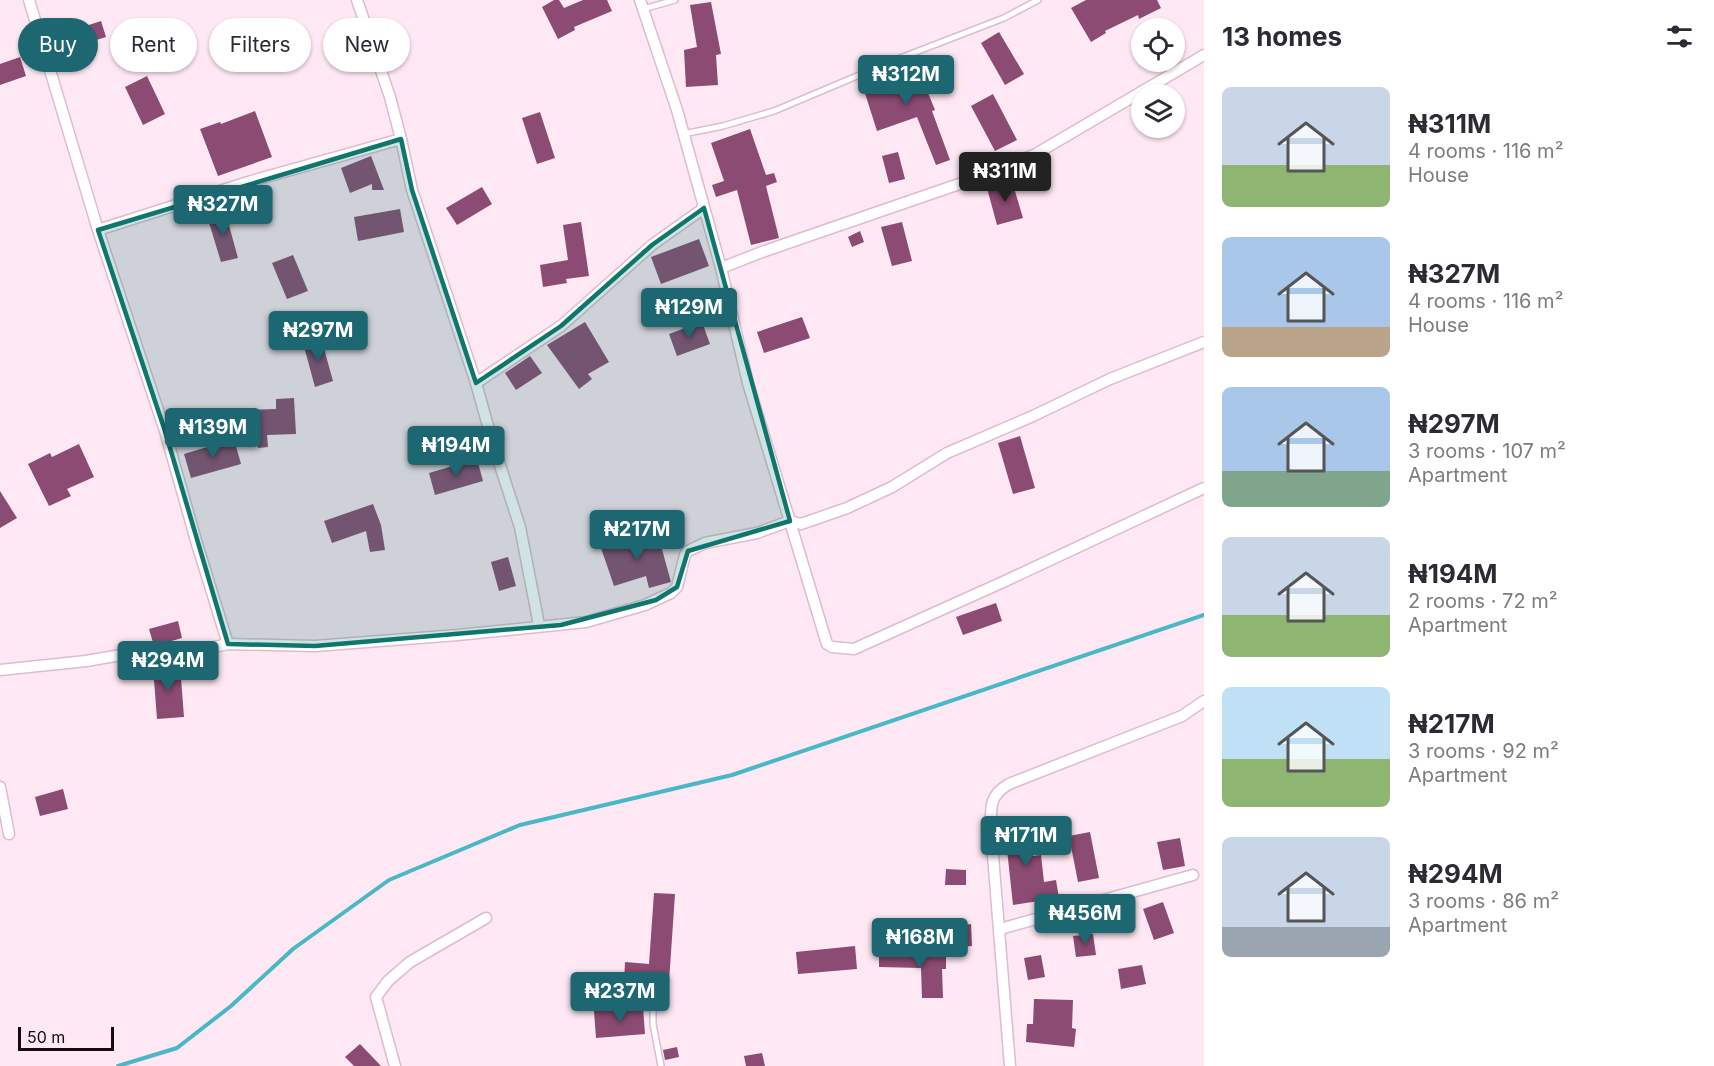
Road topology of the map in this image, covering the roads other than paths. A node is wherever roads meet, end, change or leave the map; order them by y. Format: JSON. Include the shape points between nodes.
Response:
{"nodes":[{"id":1,"x":29,"y":0,"type":"edge"},
{"id":2,"x":357,"y":0,"type":"edge"},
{"id":3,"x":675,"y":0,"type":"edge"},
{"id":4,"x":1038,"y":0,"type":"edge"},
{"id":5,"x":642,"y":5,"type":"edge"},
{"id":6,"x":1204,"y":55,"type":"edge"},
{"id":7,"x":683,"y":134,"type":"junction"},
{"id":8,"x":401,"y":139,"type":"junction"},
{"id":9,"x":704,"y":208,"type":"junction"},
{"id":10,"x":98,"y":230,"type":"junction"},
{"id":11,"x":721,"y":268,"type":"junction"},
{"id":12,"x":1204,"y":342,"type":"edge"},
{"id":13,"x":476,"y":383,"type":"junction"},
{"id":14,"x":1204,"y":488,"type":"edge"},
{"id":15,"x":790,"y":521,"type":"junction"},
{"id":16,"x":539,"y":625,"type":"junction"},
{"id":17,"x":228,"y":644,"type":"junction"},
{"id":18,"x":0,"y":670,"type":"edge"},
{"id":19,"x":1204,"y":700,"type":"edge"},
{"id":20,"x":0,"y":787,"type":"edge"},
{"id":21,"x":9,"y":834,"type":"dead end"},
{"id":22,"x":1193,"y":875,"type":"dead end"},
{"id":23,"x":486,"y":918,"type":"dead end"},
{"id":24,"x":1000,"y":929,"type":"junction"},
{"id":25,"x":653,"y":993,"type":"dead end"},
{"id":26,"x":395,"y":1066,"type":"edge"},
{"id":27,"x":661,"y":1066,"type":"edge"},
{"id":28,"x":1010,"y":1066,"type":"edge"}],
"edges":[{"from":1,"to":10,"type":"street"},
{"from":2,"to":8,"type":"street"},
{"from":3,"to":5,"type":"lane"},
{"from":4,"to":7,"type":"lane","via":[[1004,18],[774,111]]},
{"from":5,"to":7,"type":"street"},
{"from":6,"to":11,"type":"street","via":[[1034,155]]},
{"from":7,"to":9,"type":"street"},
{"from":8,"to":10,"type":"street"},
{"from":8,"to":13,"type":"street","via":[[412,190]]},
{"from":9,"to":11,"type":"street"},
{"from":9,"to":13,"type":"street","via":[[652,245],[561,326]]},
{"from":10,"to":17,"type":"street","via":[[165,431]]},
{"from":11,"to":15,"type":"street","via":[[748,384]]},
{"from":12,"to":15,"type":"street","via":[[1110,379],[947,453],[847,508],[801,524]]},
{"from":13,"to":16,"type":"street","via":[[520,527]]},
{"from":14,"to":15,"type":"street","via":[[854,649],[827,644]]},
{"from":15,"to":16,"type":"street","via":[[688,551],[677,587],[656,600],[586,621]]},
{"from":16,"to":17,"type":"street","via":[[315,646]]},
{"from":17,"to":18,"type":"street","via":[[168,657],[127,654]]},
{"from":19,"to":24,"type":"street","via":[[1182,716],[1000,789],[992,803],[991,831]]},
{"from":20,"to":21,"type":"street"},
{"from":22,"to":24,"type":"street"},
{"from":23,"to":26,"type":"street","via":[[410,962],[376,997]]},
{"from":24,"to":28,"type":"street"},
{"from":25,"to":27,"type":"lane","via":[[653,1024]]}]}
